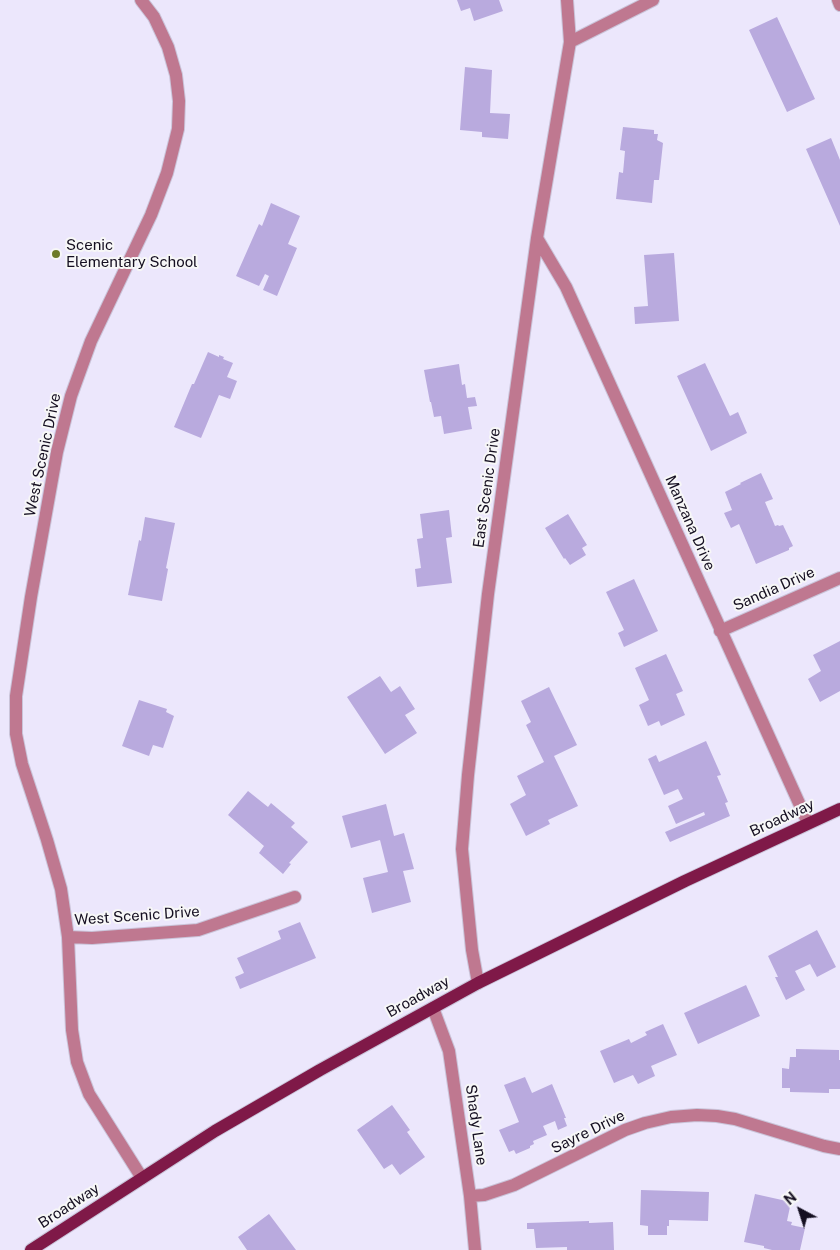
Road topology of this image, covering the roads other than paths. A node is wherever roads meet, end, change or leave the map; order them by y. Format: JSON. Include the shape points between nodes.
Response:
{"nodes":[{"id":1,"x":141,"y":0,"type":"edge"},
{"id":2,"x":568,"y":0,"type":"edge"},
{"id":3,"x":653,"y":0,"type":"edge"},
{"id":4,"x":838,"y":0,"type":"edge"},
{"id":5,"x":840,"y":5,"type":"edge"},
{"id":6,"x":570,"y":42,"type":"junction"},
{"id":7,"x":537,"y":238,"type":"junction"},
{"id":8,"x":840,"y":578,"type":"edge"},
{"id":9,"x":720,"y":631,"type":"junction"},
{"id":10,"x":840,"y":809,"type":"edge"},
{"id":11,"x":808,"y":823,"type":"junction"},
{"id":12,"x":295,"y":897,"type":"dead end"},
{"id":13,"x":68,"y":937,"type":"junction"},
{"id":14,"x":478,"y":983,"type":"junction"},
{"id":15,"x":433,"y":1008,"type":"junction"},
{"id":16,"x":840,"y":1149,"type":"edge"},
{"id":17,"x":142,"y":1178,"type":"junction"},
{"id":18,"x":470,"y":1196,"type":"junction"},
{"id":19,"x":31,"y":1250,"type":"edge"},
{"id":20,"x":475,"y":1250,"type":"edge"}],
"edges":[{"from":1,"to":13,"type":"street","name":"West Scenic Drive","via":[[154,17],[168,47],[176,75],[178,129],[167,173],[151,215],[91,341],[71,396],[31,597],[16,696],[16,734],[22,764],[61,889]]},
{"from":2,"to":6,"type":"street","name":"East Scenic Drive"},
{"from":3,"to":6,"type":"street"},
{"from":4,"to":5,"type":"street"},
{"from":6,"to":7,"type":"street","name":"East Scenic Drive"},
{"from":7,"to":9,"type":"street","name":"Manzana Drive","via":[[566,287]]},
{"from":7,"to":14,"type":"street","name":"East Scenic Drive","via":[[490,584],[462,849]]},
{"from":8,"to":9,"type":"street","name":"Sandia Drive"},
{"from":9,"to":11,"type":"street","name":"Manzana Drive"},
{"from":10,"to":11,"type":"main road","name":"Broadway"},
{"from":11,"to":14,"type":"main road","name":"Broadway"},
{"from":12,"to":13,"type":"street","name":"West Scenic Drive","via":[[198,930]]},
{"from":13,"to":17,"type":"street","name":"West Scenic Drive","via":[[72,1030],[77,1062],[89,1094]]},
{"from":14,"to":15,"type":"main road","name":"Broadway"},
{"from":15,"to":17,"type":"main road","name":"Broadway","via":[[215,1131]]},
{"from":15,"to":18,"type":"street","name":"Shady Lane","via":[[449,1051]]},
{"from":16,"to":18,"type":"street","name":"Sayre Drive","via":[[735,1119],[697,1114],[671,1117],[625,1130],[514,1185]]},
{"from":17,"to":19,"type":"main road","name":"Broadway"},
{"from":18,"to":20,"type":"street","name":"Shady Lane"}]}
